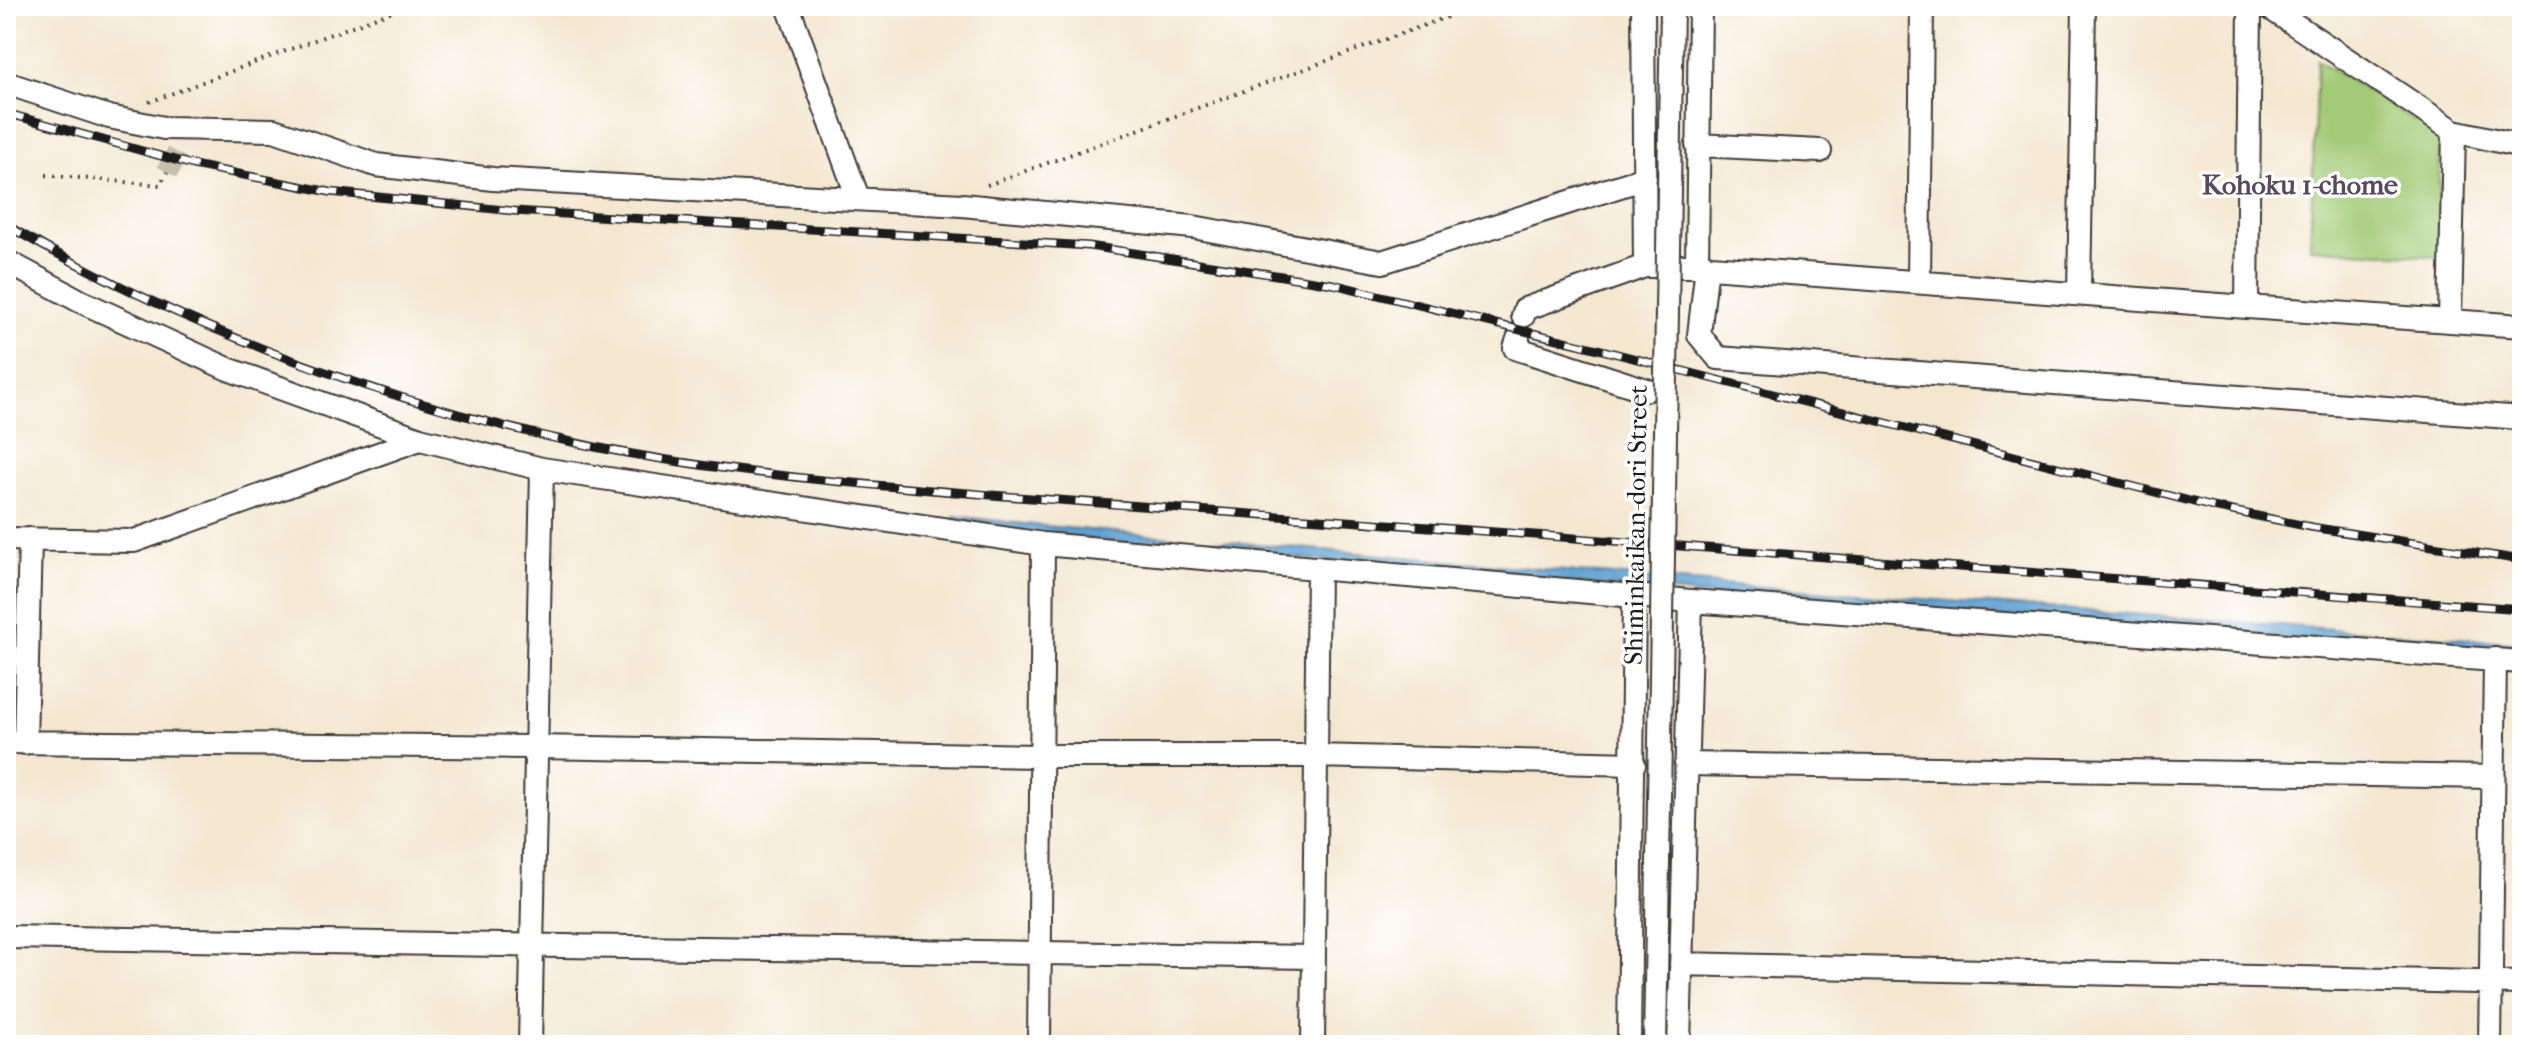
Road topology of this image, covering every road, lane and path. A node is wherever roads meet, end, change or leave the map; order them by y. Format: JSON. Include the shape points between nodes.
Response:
{"nodes":[{"id":1,"x":406,"y":6,"type":"edge"},
{"id":2,"x":788,"y":6,"type":"edge"},
{"id":3,"x":1477,"y":6,"type":"edge"},
{"id":4,"x":1643,"y":6,"type":"edge"},
{"id":5,"x":1672,"y":6,"type":"edge"},
{"id":6,"x":1700,"y":6,"type":"edge"},
{"id":7,"x":1922,"y":6,"type":"edge"},
{"id":8,"x":2084,"y":6,"type":"edge"},
{"id":9,"x":2250,"y":6,"type":"edge"},
{"id":10,"x":2267,"y":6,"type":"edge"},
{"id":11,"x":6,"y":83,"type":"edge"},
{"id":12,"x":109,"y":117,"type":"junction"},
{"id":13,"x":2454,"y":131,"type":"junction"},
{"id":14,"x":1697,"y":145,"type":"junction"},
{"id":15,"x":2522,"y":146,"type":"edge"},
{"id":16,"x":1820,"y":151,"type":"dead end"},
{"id":17,"x":167,"y":172,"type":"tunnel mouth"},
{"id":18,"x":46,"y":175,"type":"dead end"},
{"id":19,"x":1645,"y":178,"type":"junction"},
{"id":20,"x":858,"y":198,"type":"junction"},
{"id":21,"x":953,"y":204,"type":"junction"},
{"id":22,"x":6,"y":261,"type":"edge"},
{"id":23,"x":1645,"y":266,"type":"junction"},
{"id":24,"x":1702,"y":266,"type":"junction"},
{"id":25,"x":1919,"y":281,"type":"junction"},
{"id":26,"x":2079,"y":293,"type":"junction"},
{"id":27,"x":2247,"y":307,"type":"junction"},
{"id":28,"x":1523,"y":316,"type":"dead end"},
{"id":29,"x":2450,"y":321,"type":"junction"},
{"id":30,"x":2522,"y":326,"type":"edge"},
{"id":31,"x":1518,"y":339,"type":"dead end"},
{"id":32,"x":1646,"y":390,"type":"dead end"},
{"id":33,"x":2522,"y":418,"type":"edge"},
{"id":34,"x":420,"y":439,"type":"junction"},
{"id":35,"x":542,"y":469,"type":"junction"},
{"id":36,"x":6,"y":539,"type":"edge"},
{"id":37,"x":30,"y":539,"type":"junction"},
{"id":38,"x":1043,"y":544,"type":"junction"},
{"id":39,"x":1318,"y":568,"type":"junction"},
{"id":40,"x":1634,"y":595,"type":"junction"},
{"id":41,"x":1691,"y":601,"type":"junction"},
{"id":42,"x":2495,"y":659,"type":"junction"},
{"id":43,"x":2522,"y":662,"type":"edge"},
{"id":44,"x":16,"y":742,"type":"edge"},
{"id":45,"x":536,"y":747,"type":"junction"},
{"id":46,"x":1041,"y":756,"type":"junction"},
{"id":47,"x":1316,"y":756,"type":"junction"},
{"id":48,"x":1634,"y":764,"type":"junction"},
{"id":49,"x":1686,"y":764,"type":"junction"},
{"id":50,"x":2493,"y":777,"type":"junction"},
{"id":51,"x":6,"y":937,"type":"edge"},
{"id":52,"x":533,"y":944,"type":"junction"},
{"id":53,"x":1039,"y":955,"type":"junction"},
{"id":54,"x":1314,"y":957,"type":"junction"},
{"id":55,"x":1681,"y":964,"type":"junction"},
{"id":56,"x":2492,"y":982,"type":"junction"},
{"id":57,"x":2522,"y":983,"type":"edge"},
{"id":58,"x":530,"y":1045,"type":"edge"},
{"id":59,"x":1039,"y":1045,"type":"edge"},
{"id":60,"x":1313,"y":1045,"type":"edge"},
{"id":61,"x":1629,"y":1045,"type":"edge"},
{"id":62,"x":1655,"y":1045,"type":"edge"},
{"id":63,"x":1679,"y":1045,"type":"edge"},
{"id":64,"x":2490,"y":1045,"type":"edge"}],
"edges":[{"from":1,"to":12,"type":"path"},
{"from":2,"to":20,"type":"street"},
{"from":3,"to":21,"type":"path","via":[[995,180]]},
{"from":4,"to":19,"type":"street"},
{"from":5,"to":62,"type":"street","name":"Shiminkaikan-dori Street","bridge":true},
{"from":6,"to":14,"type":"street"},
{"from":7,"to":25,"type":"street"},
{"from":8,"to":26,"type":"street"},
{"from":9,"to":27,"type":"street"},
{"from":10,"to":13,"type":"street"},
{"from":11,"to":12,"type":"street"},
{"from":12,"to":20,"type":"street","via":[[164,128],[274,130],[376,165],[493,179]]},
{"from":13,"to":15,"type":"street"},
{"from":13,"to":29,"type":"street"},
{"from":14,"to":16,"type":"street"},
{"from":14,"to":24,"type":"street"},
{"from":17,"to":18,"type":"path","via":[[160,185]]},
{"from":19,"to":21,"type":"street","via":[[1382,262],[1193,227]]},
{"from":19,"to":23,"type":"street"},
{"from":20,"to":21,"type":"street"},
{"from":22,"to":34,"type":"street","via":[[228,369]]},
{"from":23,"to":24,"type":"street"},
{"from":23,"to":28,"type":"street","via":[[1525,309]]},
{"from":24,"to":25,"type":"street"},
{"from":24,"to":33,"type":"street","via":[[1699,335],[1718,358]]},
{"from":25,"to":26,"type":"street"},
{"from":26,"to":27,"type":"street"},
{"from":27,"to":29,"type":"street"},
{"from":29,"to":30,"type":"street"},
{"from":31,"to":32,"type":"street","via":[[1515,348]]},
{"from":34,"to":35,"type":"street"},
{"from":34,"to":37,"type":"street","via":[[134,541]]},
{"from":35,"to":38,"type":"street"},
{"from":35,"to":45,"type":"street"},
{"from":36,"to":37,"type":"street"},
{"from":37,"to":44,"type":"street"},
{"from":38,"to":39,"type":"street"},
{"from":38,"to":46,"type":"street"},
{"from":39,"to":40,"type":"street"},
{"from":39,"to":47,"type":"street"},
{"from":40,"to":41,"type":"street"},
{"from":40,"to":48,"type":"street"},
{"from":41,"to":42,"type":"street"},
{"from":41,"to":49,"type":"street"},
{"from":42,"to":43,"type":"street"},
{"from":42,"to":50,"type":"street"},
{"from":44,"to":45,"type":"street"},
{"from":45,"to":46,"type":"street"},
{"from":45,"to":52,"type":"street"},
{"from":46,"to":47,"type":"street"},
{"from":46,"to":53,"type":"street"},
{"from":47,"to":48,"type":"street"},
{"from":47,"to":54,"type":"street"},
{"from":48,"to":61,"type":"street"},
{"from":49,"to":50,"type":"street"},
{"from":49,"to":55,"type":"street"},
{"from":50,"to":56,"type":"street"},
{"from":51,"to":52,"type":"street"},
{"from":52,"to":53,"type":"street"},
{"from":52,"to":58,"type":"street"},
{"from":53,"to":54,"type":"street"},
{"from":53,"to":59,"type":"street"},
{"from":54,"to":60,"type":"street"},
{"from":55,"to":56,"type":"street"},
{"from":55,"to":63,"type":"street"},
{"from":56,"to":57,"type":"street"},
{"from":56,"to":64,"type":"street"}]}
